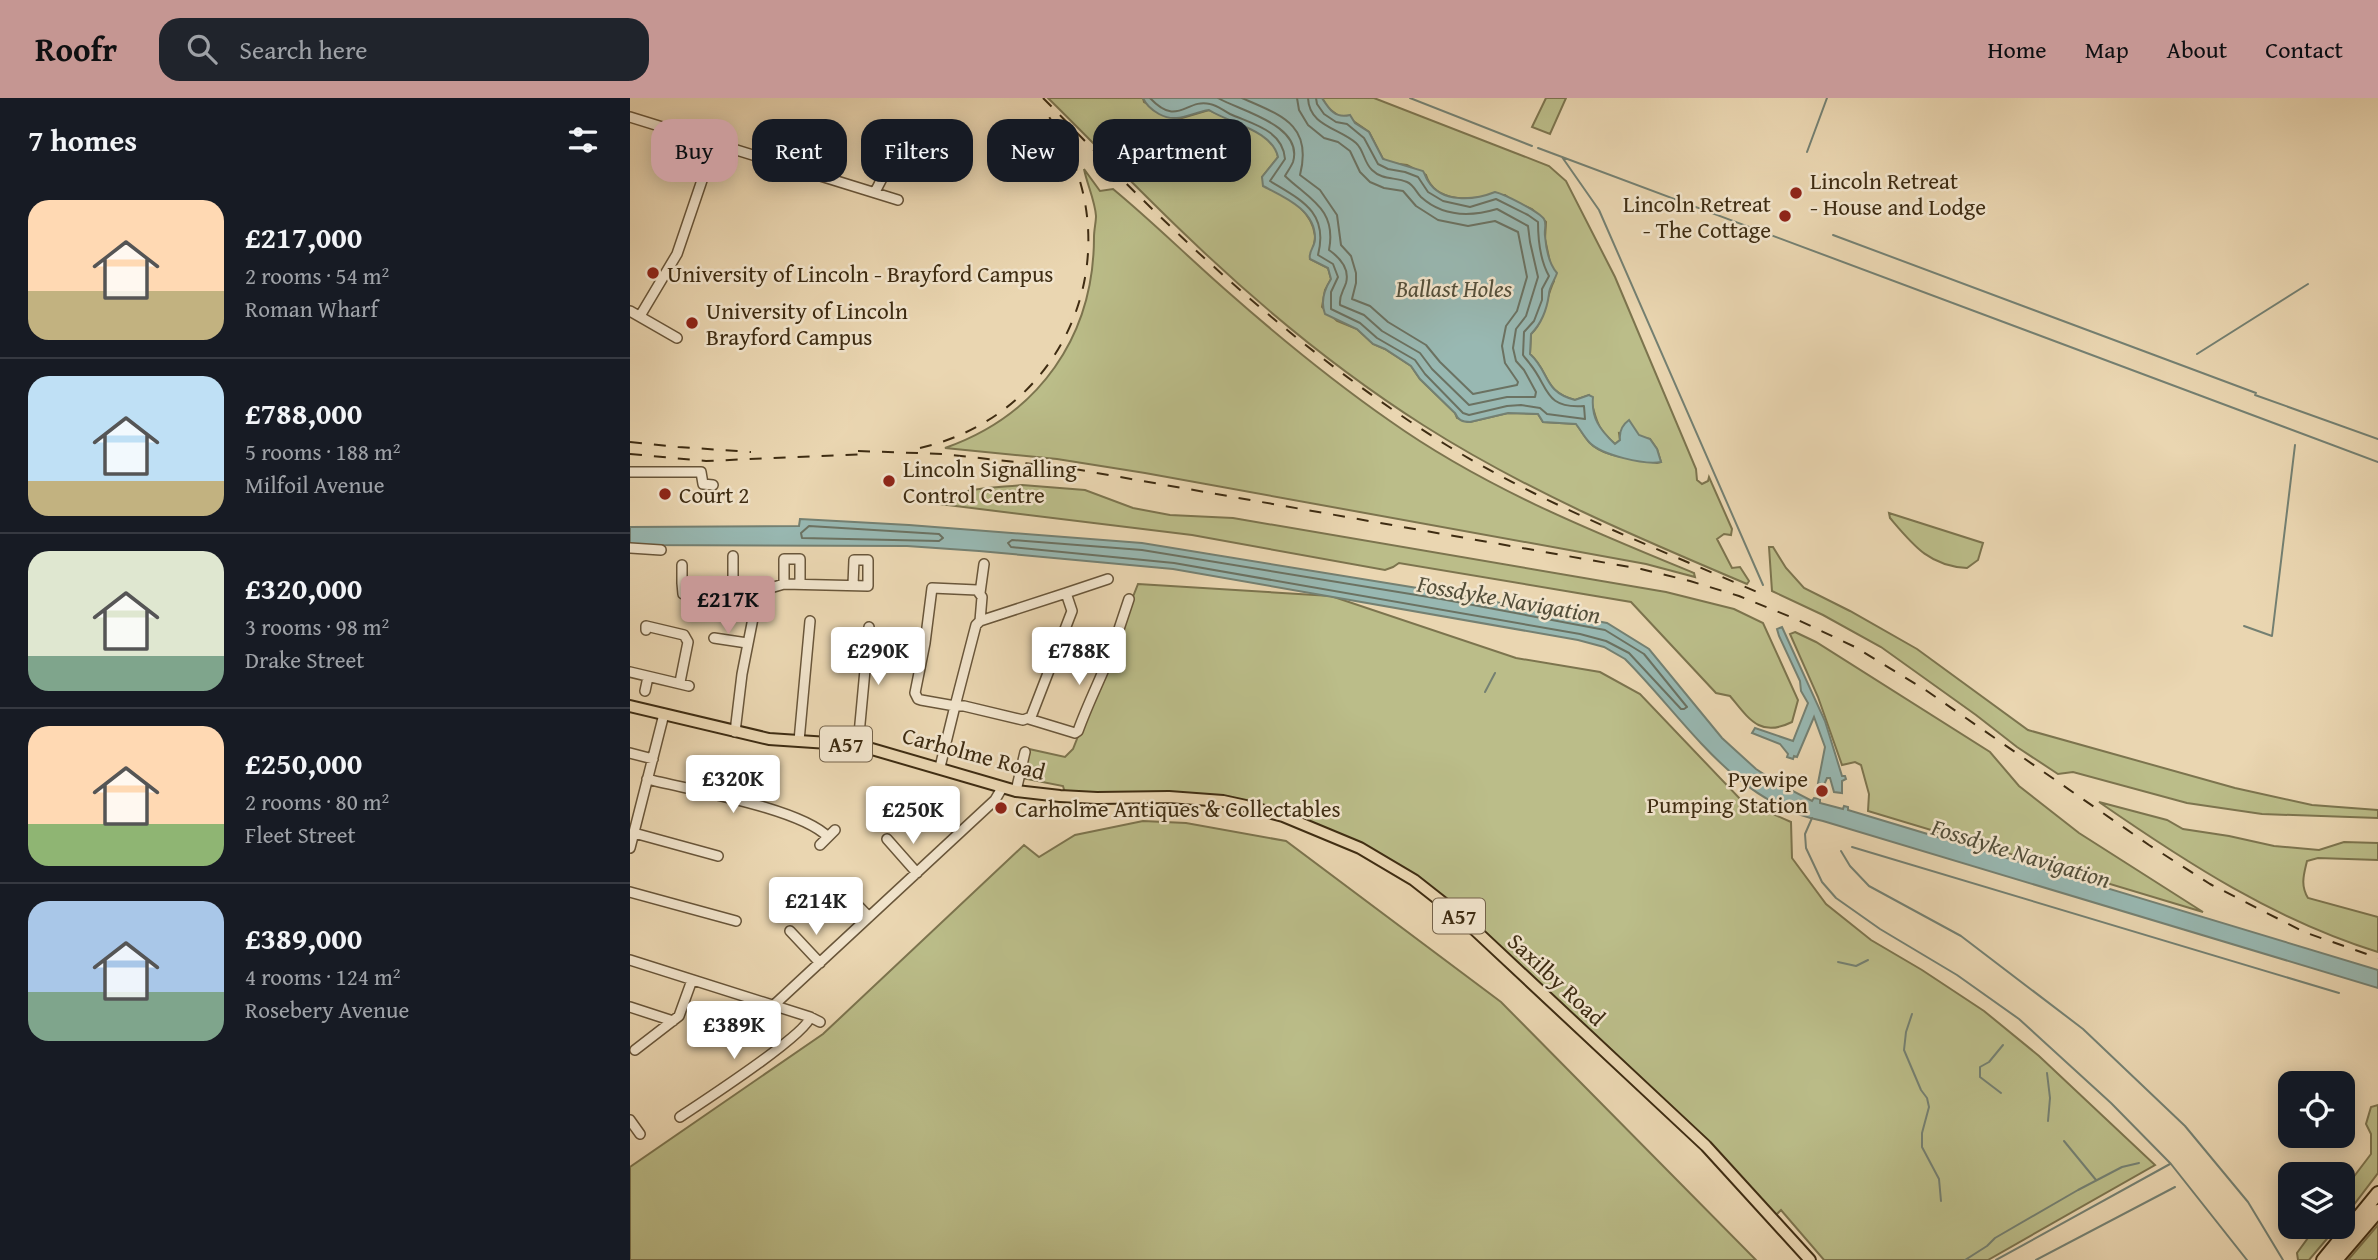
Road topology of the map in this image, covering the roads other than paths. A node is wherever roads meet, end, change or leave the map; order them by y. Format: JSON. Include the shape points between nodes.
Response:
{"nodes":[{"id":1,"x":630,"y":117,"type":"edge"},
{"id":2,"x":651,"y":124,"type":"edge"},
{"id":3,"x":738,"y":152,"type":"edge"},
{"id":4,"x":701,"y":182,"type":"edge"},
{"id":5,"x":880,"y":182,"type":"edge"},
{"id":6,"x":875,"y":192,"type":"junction"},
{"id":7,"x":898,"y":200,"type":"dead end"},
{"id":8,"x":630,"y":311,"type":"edge"},
{"id":9,"x":640,"y":316,"type":"junction"},
{"id":10,"x":677,"y":338,"type":"dead end"},
{"id":11,"x":630,"y":472,"type":"edge"},
{"id":12,"x":713,"y":485,"type":"dead end"},
{"id":13,"x":630,"y":548,"type":"edge"},
{"id":14,"x":661,"y":550,"type":"dead end"},
{"id":15,"x":733,"y":555,"type":"dead end"},
{"id":16,"x":984,"y":564,"type":"dead end"},
{"id":17,"x":682,"y":565,"type":"dead end"},
{"id":18,"x":1108,"y":579,"type":"dead end"},
{"id":19,"x":682,"y":583,"type":"junction"},
{"id":20,"x":733,"y":583,"type":"junction"},
{"id":21,"x":783,"y":584,"type":"junction"},
{"id":22,"x":800,"y":584,"type":"junction"},
{"id":23,"x":853,"y":585,"type":"dead end"},
{"id":24,"x":980,"y":593,"type":"junction"},
{"id":25,"x":1066,"y":593,"type":"junction"},
{"id":26,"x":683,"y":594,"type":"dead end"},
{"id":27,"x":757,"y":598,"type":"junction"},
{"id":28,"x":1129,"y":599,"type":"dead end"},
{"id":29,"x":810,"y":621,"type":"dead end"},
{"id":30,"x":980,"y":621,"type":"junction"},
{"id":31,"x":869,"y":627,"type":"dead end"},
{"id":32,"x":646,"y":629,"type":"dead end"},
{"id":33,"x":1064,"y":632,"type":"junction"},
{"id":34,"x":710,"y":638,"type":"dead end"},
{"id":35,"x":747,"y":643,"type":"junction"},
{"id":36,"x":1112,"y":650,"type":"junction"},
{"id":37,"x":630,"y":672,"type":"edge"},
{"id":38,"x":648,"y":677,"type":"junction"},
{"id":39,"x":677,"y":683,"type":"junction"},
{"id":40,"x":689,"y":686,"type":"dead end"},
{"id":41,"x":645,"y":691,"type":"dead end"},
{"id":42,"x":630,"y":706,"type":"edge"},
{"id":43,"x":955,"y":706,"type":"junction"},
{"id":44,"x":664,"y":714,"type":"junction"},
{"id":45,"x":1029,"y":719,"type":"junction"},
{"id":46,"x":735,"y":732,"type":"junction"},
{"id":47,"x":799,"y":741,"type":"junction"},
{"id":48,"x":858,"y":745,"type":"junction"},
{"id":49,"x":1025,"y":752,"type":"dead end"},
{"id":50,"x":630,"y":754,"type":"edge"},
{"id":51,"x":653,"y":759,"type":"junction"},
{"id":52,"x":940,"y":767,"type":"junction"},
{"id":53,"x":647,"y":779,"type":"junction"},
{"id":54,"x":1002,"y":788,"type":"junction"},
{"id":55,"x":1016,"y":791,"type":"junction"},
{"id":56,"x":1059,"y":796,"type":"joint"},
{"id":57,"x":634,"y":812,"type":"edge"},
{"id":58,"x":634,"y":833,"type":"junction"},
{"id":59,"x":887,"y":839,"type":"dead end"},
{"id":60,"x":820,"y":845,"type":"dead end"},
{"id":61,"x":630,"y":848,"type":"edge"},
{"id":62,"x":718,"y":856,"type":"dead end"},
{"id":63,"x":917,"y":873,"type":"junction"},
{"id":64,"x":838,"y":885,"type":"dead end"},
{"id":65,"x":630,"y":892,"type":"edge"},
{"id":66,"x":869,"y":917,"type":"junction"},
{"id":67,"x":736,"y":921,"type":"dead end"},
{"id":68,"x":790,"y":931,"type":"dead end"},
{"id":69,"x":630,"y":960,"type":"edge"},
{"id":70,"x":820,"y":963,"type":"junction"},
{"id":71,"x":692,"y":980,"type":"junction"},
{"id":72,"x":774,"y":1005,"type":"junction"},
{"id":73,"x":630,"y":1007,"type":"edge"},
{"id":74,"x":810,"y":1017,"type":"junction"},
{"id":75,"x":673,"y":1021,"type":"junction"},
{"id":76,"x":820,"y":1022,"type":"dead end"},
{"id":77,"x":635,"y":1050,"type":"dead end"},
{"id":78,"x":680,"y":1117,"type":"dead end"},
{"id":79,"x":630,"y":1120,"type":"edge"},
{"id":80,"x":640,"y":1134,"type":"dead end"},
{"id":81,"x":2378,"y":1193,"type":"edge"},
{"id":82,"x":2378,"y":1211,"type":"edge"},
{"id":83,"x":1810,"y":1260,"type":"edge"},
{"id":84,"x":2323,"y":1260,"type":"edge"},
{"id":85,"x":2336,"y":1260,"type":"edge"}],
"edges":[{"from":1,"to":2,"type":"street"},
{"from":3,"to":6,"type":"street"},
{"from":4,"to":9,"type":"street","via":[[677,254]]},
{"from":5,"to":6,"type":"street"},
{"from":6,"to":7,"type":"street"},
{"from":8,"to":9,"type":"street"},
{"from":9,"to":10,"type":"street"},
{"from":11,"to":12,"type":"street","via":[[701,472],[704,484]]},
{"from":13,"to":14,"type":"street"},
{"from":15,"to":20,"type":"street"},
{"from":16,"to":24,"type":"street"},
{"from":17,"to":19,"type":"street"},
{"from":18,"to":25,"type":"street"},
{"from":19,"to":20,"type":"street"},
{"from":19,"to":26,"type":"street"},
{"from":20,"to":27,"type":"street"},
{"from":21,"to":22,"type":"street"},
{"from":21,"to":22,"type":"street","via":[[784,559],[800,559]]},
{"from":21,"to":27,"type":"street"},
{"from":22,"to":23,"type":"street"},
{"from":24,"to":30,"type":"street"},
{"from":24,"to":43,"type":"street","via":[[932,587],[915,693],[918,699]]},
{"from":25,"to":30,"type":"street"},
{"from":25,"to":33,"type":"street","via":[[1072,611]]},
{"from":27,"to":35,"type":"street"},
{"from":28,"to":36,"type":"street"},
{"from":29,"to":47,"type":"street"},
{"from":30,"to":43,"type":"street"},
{"from":31,"to":48,"type":"street"},
{"from":32,"to":39,"type":"street","via":[[684,635],[688,642]]},
{"from":33,"to":36,"type":"street"},
{"from":33,"to":45,"type":"street"},
{"from":34,"to":35,"type":"street"},
{"from":35,"to":46,"type":"street"},
{"from":36,"to":45,"type":"street","via":[[1078,731]]},
{"from":37,"to":38,"type":"street"},
{"from":38,"to":39,"type":"street"},
{"from":38,"to":41,"type":"street"},
{"from":39,"to":40,"type":"street"},
{"from":42,"to":44,"type":"main road","name":"Carholme Road","number":"A57"},
{"from":43,"to":45,"type":"street"},
{"from":43,"to":52,"type":"street"},
{"from":44,"to":46,"type":"main road","name":"Carholme Road","number":"A57"},
{"from":44,"to":51,"type":"street"},
{"from":46,"to":47,"type":"main road","name":"Carholme Road","number":"A57"},
{"from":47,"to":48,"type":"main road","name":"Carholme Road","number":"A57"},
{"from":48,"to":52,"type":"main road","name":"Carholme Road","number":"A57"},
{"from":49,"to":55,"type":"street"},
{"from":50,"to":51,"type":"street"},
{"from":51,"to":53,"type":"street"},
{"from":52,"to":54,"type":"main road","name":"Carholme Road","number":"A57"},
{"from":53,"to":57,"type":"street"},
{"from":53,"to":60,"type":"street","via":[[784,814],[832,834]]},
{"from":54,"to":55,"type":"main road","name":"Carholme Road","number":"A57"},
{"from":54,"to":63,"type":"street","via":[[995,800]]},
{"from":55,"to":56,"type":"main road","name":"Carholme Road","number":"A57"},
{"from":56,"to":83,"type":"main road","name":"Saxilby Road","number":"A57","via":[[1223,801],[1320,830],[1391,865],[1461,917],[1671,1112]]},
{"from":57,"to":58,"type":"street"},
{"from":58,"to":61,"type":"street"},
{"from":58,"to":62,"type":"street"},
{"from":59,"to":63,"type":"street"},
{"from":63,"to":66,"type":"street"},
{"from":64,"to":66,"type":"street"},
{"from":65,"to":67,"type":"street"},
{"from":66,"to":70,"type":"street"},
{"from":68,"to":70,"type":"street"},
{"from":69,"to":71,"type":"street"},
{"from":70,"to":72,"type":"street"},
{"from":71,"to":72,"type":"street"},
{"from":71,"to":75,"type":"street","via":[[682,1012]]},
{"from":72,"to":74,"type":"street"},
{"from":73,"to":75,"type":"street"},
{"from":74,"to":76,"type":"street"},
{"from":74,"to":78,"type":"street","via":[[788,1042]]},
{"from":75,"to":77,"type":"street"},
{"from":79,"to":80,"type":"street"},
{"from":81,"to":84,"type":"highway"},
{"from":82,"to":85,"type":"highway"}]}
